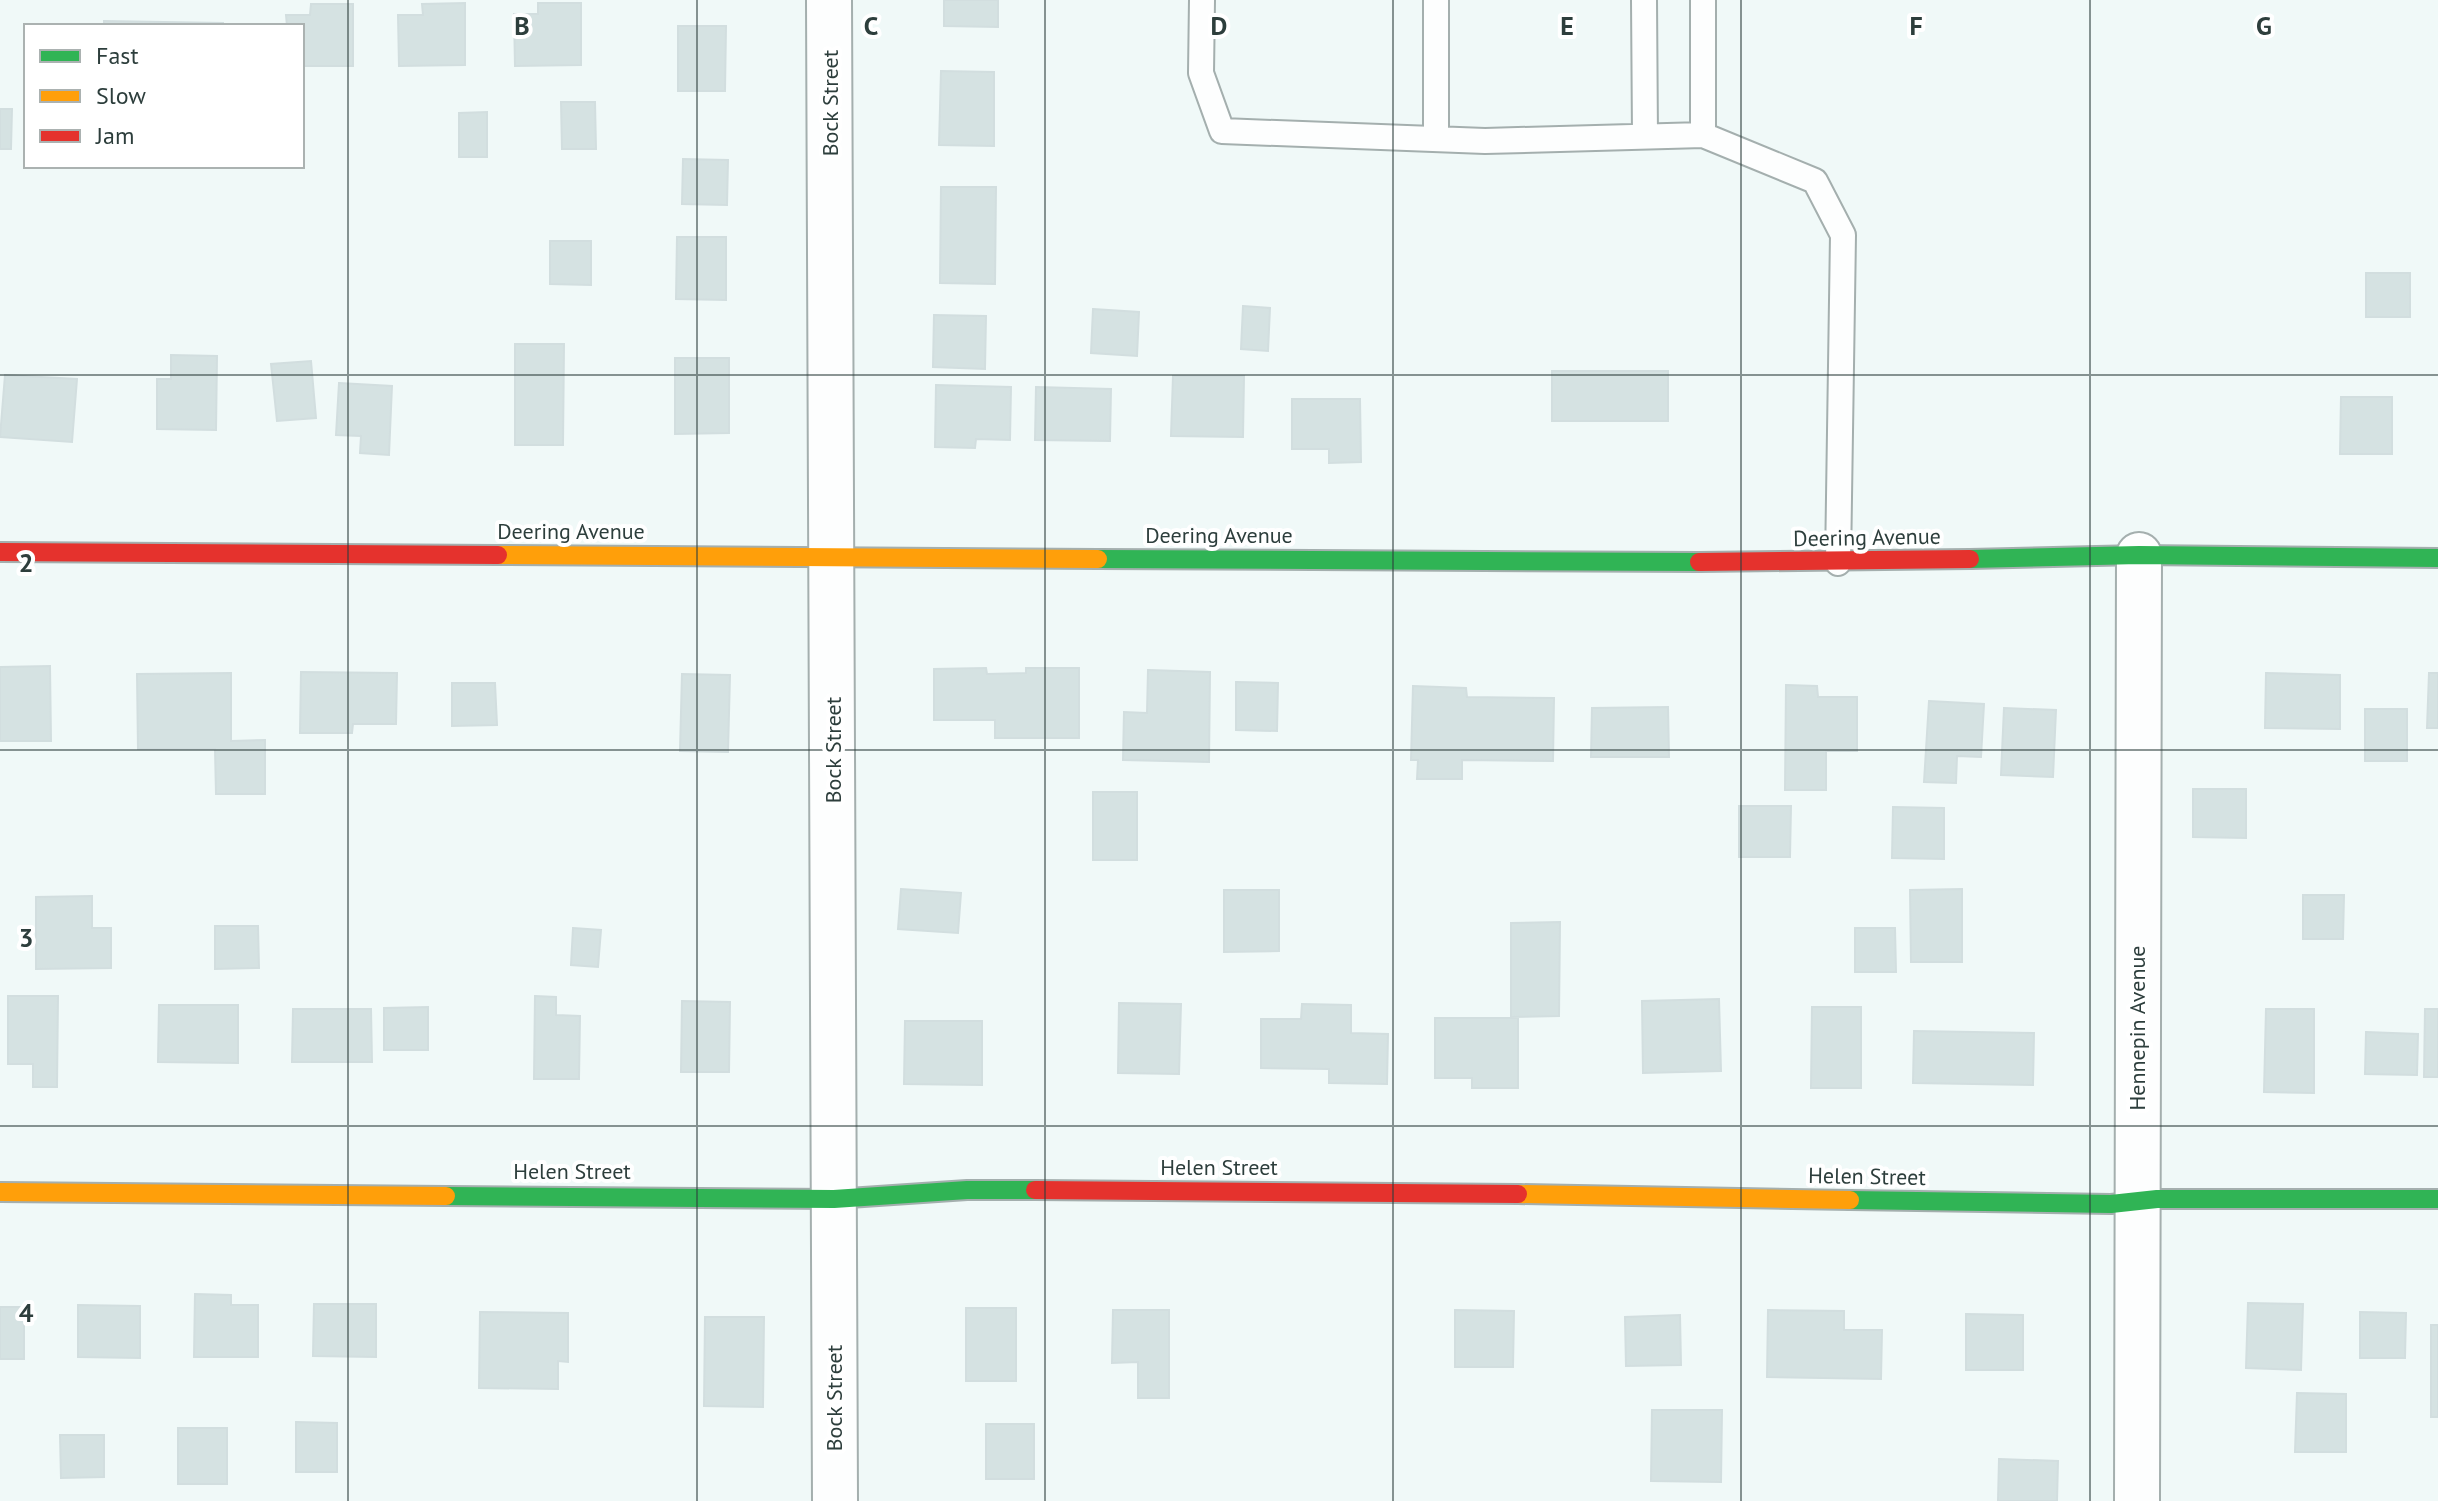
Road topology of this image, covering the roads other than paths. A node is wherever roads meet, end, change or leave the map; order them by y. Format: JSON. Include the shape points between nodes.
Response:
{"nodes":[{"id":1,"x":829,"y":0,"type":"edge"},
{"id":2,"x":1202,"y":0,"type":"edge"},
{"id":3,"x":1436,"y":0,"type":"edge"},
{"id":4,"x":1644,"y":0,"type":"edge"},
{"id":5,"x":1703,"y":0,"type":"edge"},
{"id":6,"x":1703,"y":135,"type":"junction"},
{"id":7,"x":1645,"y":136,"type":"junction"},
{"id":8,"x":1436,"y":139,"type":"junction"},
{"id":9,"x":0,"y":552,"type":"edge"},
{"id":10,"x":2139,"y":555,"type":"junction"},
{"id":11,"x":833,"y":557,"type":"junction"},
{"id":12,"x":2438,"y":558,"type":"edge"},
{"id":13,"x":1838,"y":563,"type":"junction"},
{"id":14,"x":0,"y":1192,"type":"edge"},
{"id":15,"x":834,"y":1199,"type":"junction"},
{"id":16,"x":2438,"y":1199,"type":"edge"},
{"id":17,"x":2135,"y":1201,"type":"junction"},
{"id":18,"x":835,"y":1501,"type":"edge"},
{"id":19,"x":2137,"y":1501,"type":"edge"}],
"edges":[{"from":1,"to":11,"type":"street","name":"Bock Street"},
{"from":2,"to":8,"type":"lane","via":[[1201,73],[1222,131]]},
{"from":3,"to":8,"type":"lane"},
{"from":4,"to":7,"type":"lane"},
{"from":5,"to":6,"type":"lane"},
{"from":6,"to":7,"type":"lane"},
{"from":6,"to":13,"type":"lane","via":[[1815,181],[1843,235]]},
{"from":7,"to":8,"type":"lane"},
{"from":9,"to":11,"type":"street","name":"Deering Avenue"},
{"from":10,"to":12,"type":"street","name":"Deering Avenue"},
{"from":10,"to":13,"type":"street","name":"Deering Avenue"},
{"from":10,"to":17,"type":"street","name":"Hennepin Avenue"},
{"from":11,"to":13,"type":"street","name":"Deering Avenue"},
{"from":11,"to":15,"type":"street","name":"Bock Street"},
{"from":14,"to":15,"type":"street","name":"Helen Street"},
{"from":15,"to":17,"type":"street","name":"Helen Street","via":[[983,1190]]},
{"from":15,"to":18,"type":"street","name":"Bock Street"},
{"from":16,"to":17,"type":"street","name":"Helen Street"},
{"from":17,"to":19,"type":"street","name":"Hennepin Avenue"}]}
